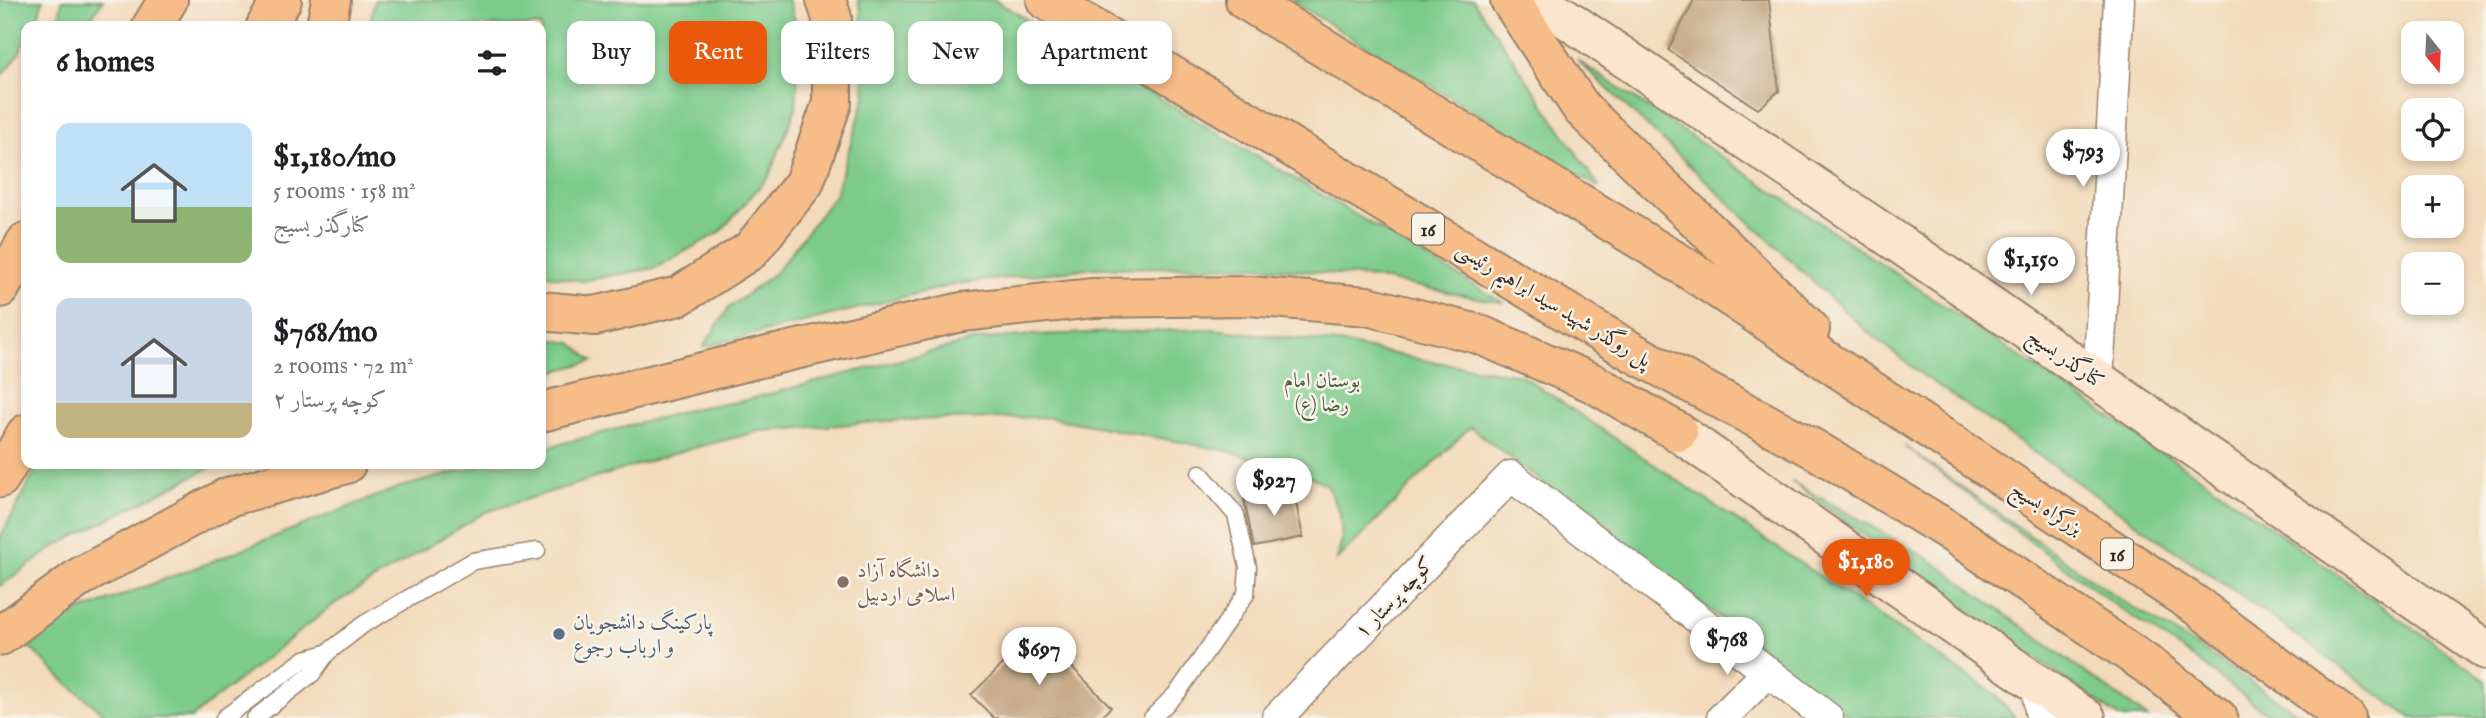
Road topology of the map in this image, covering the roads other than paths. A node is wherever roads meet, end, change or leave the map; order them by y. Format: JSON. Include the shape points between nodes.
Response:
{"nodes":[{"id":1,"x":168,"y":0,"type":"edge"},
{"id":2,"x":282,"y":0,"type":"edge"},
{"id":3,"x":331,"y":0,"type":"edge"},
{"id":4,"x":826,"y":0,"type":"edge"},
{"id":5,"x":1046,"y":0,"type":"edge"},
{"id":6,"x":1245,"y":0,"type":"edge"},
{"id":7,"x":1510,"y":0,"type":"edge"},
{"id":8,"x":1539,"y":0,"type":"edge"},
{"id":9,"x":2119,"y":0,"type":"edge"},
{"id":10,"x":155,"y":21,"type":"edge"},
{"id":11,"x":269,"y":21,"type":"edge"},
{"id":12,"x":327,"y":21,"type":"edge"},
{"id":13,"x":21,"y":220,"type":"edge"},
{"id":14,"x":0,"y":236,"type":"edge"},
{"id":15,"x":21,"y":251,"type":"edge"},
{"id":16,"x":0,"y":288,"type":"edge"},
{"id":17,"x":546,"y":311,"type":"edge"},
{"id":18,"x":2098,"y":380,"type":"junction"},
{"id":19,"x":1882,"y":399,"type":"junction"},
{"id":20,"x":546,"y":411,"type":"edge"},
{"id":21,"x":1678,"y":432,"type":"joint"},
{"id":22,"x":21,"y":442,"type":"edge"},
{"id":23,"x":328,"y":469,"type":"edge"},
{"id":24,"x":1200,"y":473,"type":"dead end"},
{"id":25,"x":0,"y":478,"type":"edge"},
{"id":26,"x":537,"y":551,"type":"dead end"},
{"id":27,"x":0,"y":636,"type":"edge"},
{"id":28,"x":2486,"y":650,"type":"edge"},
{"id":29,"x":327,"y":653,"type":"junction"},
{"id":30,"x":1768,"y":672,"type":"junction"},
{"id":31,"x":2038,"y":700,"type":"edge"},
{"id":32,"x":224,"y":718,"type":"edge"},
{"id":33,"x":255,"y":718,"type":"edge"},
{"id":34,"x":1152,"y":718,"type":"edge"},
{"id":35,"x":1277,"y":718,"type":"edge"},
{"id":36,"x":1722,"y":718,"type":"edge"},
{"id":37,"x":1828,"y":718,"type":"edge"},
{"id":38,"x":2087,"y":718,"type":"edge"},
{"id":39,"x":2218,"y":718,"type":"edge"},
{"id":40,"x":2346,"y":718,"type":"edge"}],
"edges":[{"from":1,"to":10,"type":"highway"},
{"from":2,"to":11,"type":"highway"},
{"from":3,"to":12,"type":"highway"},
{"from":4,"to":17,"type":"highway","via":[[832,18],[832,103],[804,183],[751,250],[679,296],[595,316]]},
{"from":5,"to":39,"type":"highway","name":"پل روگذر شهید سید ابراهیم رئیسی","number":"16","via":[[1636,354],[1814,449],[1948,530],[2151,667]]},
{"from":6,"to":19,"type":"highway","via":[[1682,265]]},
{"from":7,"to":19,"type":"highway","via":[[1582,109]]},
{"from":8,"to":18,"type":"main road","name":"کنارگذر بسیج"},
{"from":9,"to":18,"type":"street"},
{"from":13,"to":14,"type":"highway"},
{"from":15,"to":16,"type":"highway"},
{"from":18,"to":28,"type":"main road","name":"کنارگذر بسیج"},
{"from":19,"to":40,"type":"highway","name":"بزرگراه بسیج","number":"16","via":[[2197,607]]},
{"from":20,"to":21,"type":"highway","via":[[962,312],[1093,298],[1249,296],[1367,306],[1478,334],[1593,383]]},
{"from":21,"to":31,"type":"main road"},
{"from":22,"to":25,"type":"highway"},
{"from":23,"to":27,"type":"highway","via":[[228,497],[80,577]]},
{"from":24,"to":34,"type":"lane","via":[[1236,515],[1248,567],[1246,594],[1178,692]]},
{"from":26,"to":29,"type":"lane","via":[[473,561],[364,624]]},
{"from":29,"to":32,"type":"lane","via":[[305,659]]},
{"from":29,"to":33,"type":"lane","via":[[312,674]]},
{"from":30,"to":35,"type":"street","name":"کوچه پرستار ۱","via":[[1511,476]]},
{"from":30,"to":36,"type":"street"},
{"from":30,"to":37,"type":"street"},
{"from":31,"to":38,"type":"main road"}]}
